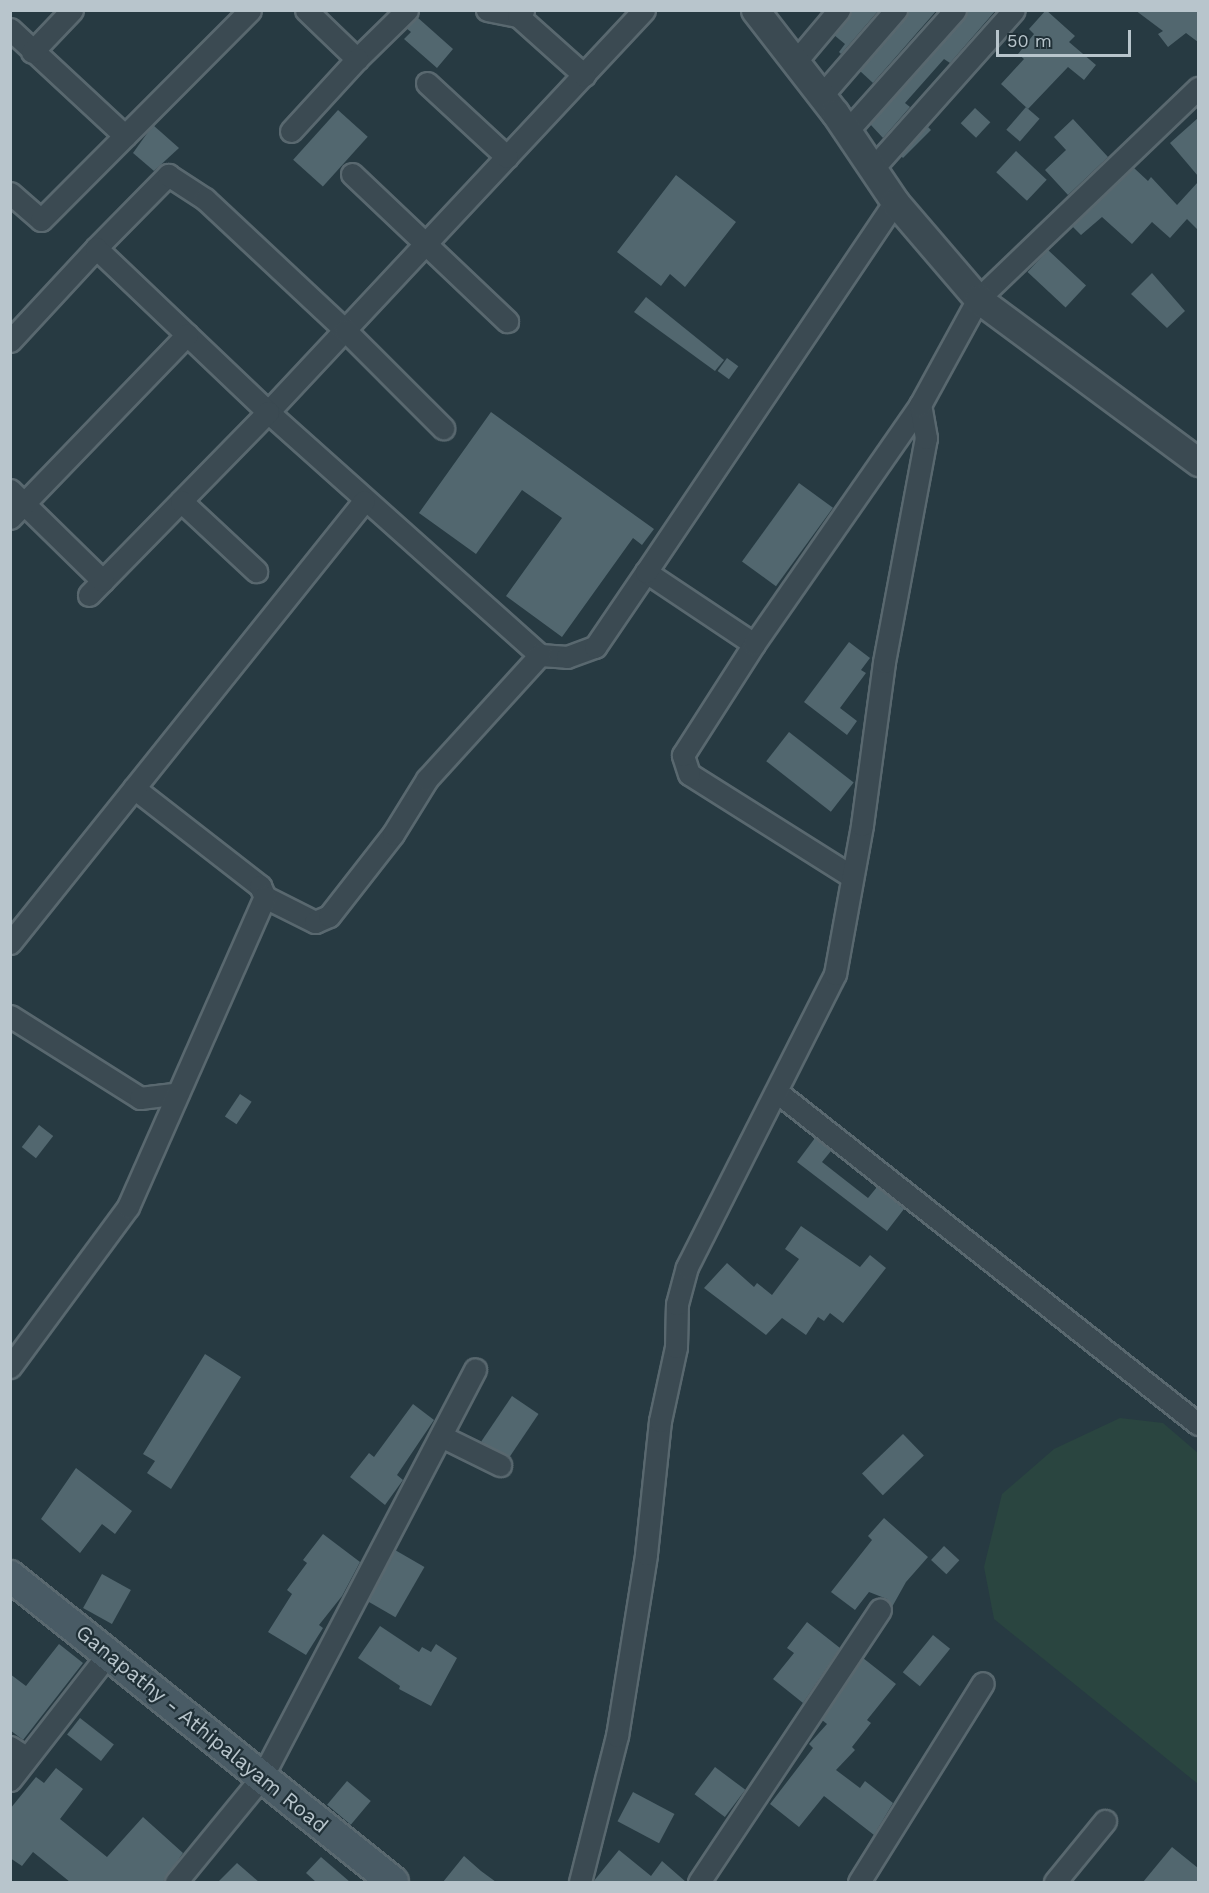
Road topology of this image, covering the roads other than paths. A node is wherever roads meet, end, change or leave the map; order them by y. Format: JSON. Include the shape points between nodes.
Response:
{"nodes":[{"id":1,"x":72,"y":10,"type":"edge"},
{"id":2,"x":250,"y":10,"type":"edge"},
{"id":3,"x":306,"y":10,"type":"edge"},
{"id":4,"x":406,"y":10,"type":"edge"},
{"id":5,"x":487,"y":10,"type":"edge"},
{"id":6,"x":644,"y":10,"type":"edge"},
{"id":7,"x":839,"y":10,"type":"edge"},
{"id":8,"x":896,"y":10,"type":"edge"},
{"id":9,"x":954,"y":10,"type":"edge"},
{"id":10,"x":1014,"y":11,"type":"edge"},
{"id":11,"x":520,"y":13,"type":"edge"},
{"id":12,"x":765,"y":14,"type":"edge"},
{"id":13,"x":10,"y":29,"type":"edge"},
{"id":14,"x":32,"y":52,"type":"junction"},
{"id":15,"x":357,"y":58,"type":"junction"},
{"id":16,"x":796,"y":61,"type":"junction"},
{"id":17,"x":584,"y":75,"type":"junction"},
{"id":18,"x":427,"y":83,"type":"dead end"},
{"id":19,"x":1198,"y":88,"type":"edge"},
{"id":20,"x":822,"y":94,"type":"junction"},
{"id":21,"x":291,"y":131,"type":"dead end"},
{"id":22,"x":847,"y":131,"type":"junction"},
{"id":23,"x":125,"y":136,"type":"junction"},
{"id":24,"x":507,"y":157,"type":"junction"},
{"id":25,"x":874,"y":167,"type":"junction"},
{"id":26,"x":352,"y":174,"type":"dead end"},
{"id":27,"x":10,"y":193,"type":"edge"},
{"id":28,"x":895,"y":202,"type":"junction"},
{"id":29,"x":425,"y":245,"type":"junction"},
{"id":30,"x":96,"y":248,"type":"junction"},
{"id":31,"x":978,"y":299,"type":"junction"},
{"id":32,"x":507,"y":321,"type":"dead end"},
{"id":33,"x":345,"y":330,"type":"junction"},
{"id":34,"x":187,"y":335,"type":"junction"},
{"id":35,"x":10,"y":341,"type":"edge"},
{"id":36,"x":920,"y":405,"type":"junction"},
{"id":37,"x":268,"y":412,"type":"junction"},
{"id":38,"x":443,"y":428,"type":"dead end"},
{"id":39,"x":1198,"y":462,"type":"edge"},
{"id":40,"x":181,"y":501,"type":"junction"},
{"id":41,"x":364,"y":501,"type":"junction"},
{"id":42,"x":15,"y":504,"type":"edge"},
{"id":43,"x":256,"y":571,"type":"dead end"},
{"id":44,"x":646,"y":572,"type":"junction"},
{"id":45,"x":754,"y":645,"type":"junction"},
{"id":46,"x":540,"y":655,"type":"junction"},
{"id":47,"x":134,"y":789,"type":"junction"},
{"id":48,"x":851,"y":876,"type":"junction"},
{"id":49,"x":265,"y":897,"type":"junction"},
{"id":50,"x":10,"y":943,"type":"edge"},
{"id":51,"x":10,"y":1016,"type":"edge"},
{"id":52,"x":777,"y":1092,"type":"junction"},
{"id":53,"x":178,"y":1093,"type":"junction"},
{"id":54,"x":10,"y":1367,"type":"edge"},
{"id":55,"x":475,"y":1369,"type":"dead end"},
{"id":56,"x":1198,"y":1424,"type":"edge"},
{"id":57,"x":441,"y":1436,"type":"junction"},
{"id":58,"x":500,"y":1465,"type":"dead end"},
{"id":59,"x":10,"y":1576,"type":"edge"},
{"id":60,"x":880,"y":1610,"type":"dead end"},
{"id":61,"x":108,"y":1654,"type":"junction"},
{"id":62,"x":983,"y":1683,"type":"dead end"},
{"id":63,"x":19,"y":1753,"type":"edge"},
{"id":64,"x":262,"y":1777,"type":"junction"},
{"id":65,"x":10,"y":1780,"type":"edge"},
{"id":66,"x":1105,"y":1821,"type":"dead end"},
{"id":67,"x":379,"y":1878,"type":"edge"},
{"id":68,"x":176,"y":1882,"type":"edge"},
{"id":69,"x":580,"y":1882,"type":"edge"},
{"id":70,"x":699,"y":1882,"type":"edge"},
{"id":71,"x":859,"y":1882,"type":"edge"},
{"id":72,"x":1055,"y":1882,"type":"edge"}],
"edges":[{"from":1,"to":14,"type":"street"},
{"from":2,"to":23,"type":"street"},
{"from":3,"to":15,"type":"street"},
{"from":4,"to":15,"type":"street"},
{"from":5,"to":11,"type":"street"},
{"from":6,"to":17,"type":"street"},
{"from":7,"to":16,"type":"street"},
{"from":8,"to":20,"type":"street"},
{"from":9,"to":22,"type":"street"},
{"from":10,"to":25,"type":"street"},
{"from":11,"to":17,"type":"street"},
{"from":12,"to":16,"type":"street"},
{"from":13,"to":14,"type":"street"},
{"from":14,"to":23,"type":"street"},
{"from":15,"to":21,"type":"street"},
{"from":16,"to":20,"type":"street"},
{"from":17,"to":24,"type":"street"},
{"from":18,"to":24,"type":"street"},
{"from":19,"to":31,"type":"street"},
{"from":20,"to":22,"type":"street"},
{"from":22,"to":25,"type":"street"},
{"from":23,"to":27,"type":"street","via":[[41,220]]},
{"from":24,"to":29,"type":"street"},
{"from":25,"to":28,"type":"street"},
{"from":26,"to":29,"type":"street"},
{"from":28,"to":31,"type":"street"},
{"from":28,"to":44,"type":"street"},
{"from":29,"to":32,"type":"street"},
{"from":29,"to":33,"type":"street"},
{"from":30,"to":33,"type":"street","via":[[168,175],[205,200]]},
{"from":30,"to":34,"type":"street"},
{"from":30,"to":35,"type":"street"},
{"from":31,"to":36,"type":"street"},
{"from":31,"to":39,"type":"street"},
{"from":33,"to":37,"type":"street"},
{"from":33,"to":38,"type":"street"},
{"from":34,"to":37,"type":"street"},
{"from":34,"to":42,"type":"street"},
{"from":36,"to":45,"type":"street"},
{"from":36,"to":48,"type":"street","via":[[926,438],[884,662]]},
{"from":37,"to":40,"type":"street"},
{"from":37,"to":41,"type":"street"},
{"from":40,"to":42,"type":"street","via":[[96,588]]},
{"from":40,"to":43,"type":"street"},
{"from":41,"to":46,"type":"street"},
{"from":41,"to":47,"type":"street"},
{"from":44,"to":45,"type":"street"},
{"from":44,"to":46,"type":"street","via":[[595,647],[567,657]]},
{"from":45,"to":48,"type":"street","via":[[683,755],[689,774]]},
{"from":46,"to":49,"type":"street","via":[[427,780],[393,834],[329,916],[315,922]]},
{"from":47,"to":49,"type":"street","via":[[260,886]]},
{"from":47,"to":50,"type":"street"},
{"from":48,"to":52,"type":"street","via":[[835,974]]},
{"from":49,"to":53,"type":"street"},
{"from":51,"to":53,"type":"street","via":[[140,1098]]},
{"from":52,"to":56,"type":"street"},
{"from":52,"to":69,"type":"street","via":[[687,1267],[677,1304],[676,1347],[660,1421],[646,1554],[617,1736]]},
{"from":53,"to":54,"type":"street","via":[[128,1207]]},
{"from":55,"to":57,"type":"street"},
{"from":57,"to":58,"type":"street"},
{"from":57,"to":64,"type":"street"},
{"from":59,"to":61,"type":"main road","name":"Ganapathy - Athipalayam Road"},
{"from":60,"to":70,"type":"street"},
{"from":61,"to":63,"type":"street"},
{"from":61,"to":64,"type":"main road","name":"Ganapathy - Athipalayam Road"},
{"from":62,"to":71,"type":"street"},
{"from":63,"to":65,"type":"street"},
{"from":64,"to":67,"type":"main road","name":"Ganapathy - Athipalayam Road"},
{"from":64,"to":68,"type":"street"},
{"from":66,"to":72,"type":"street"}]}
